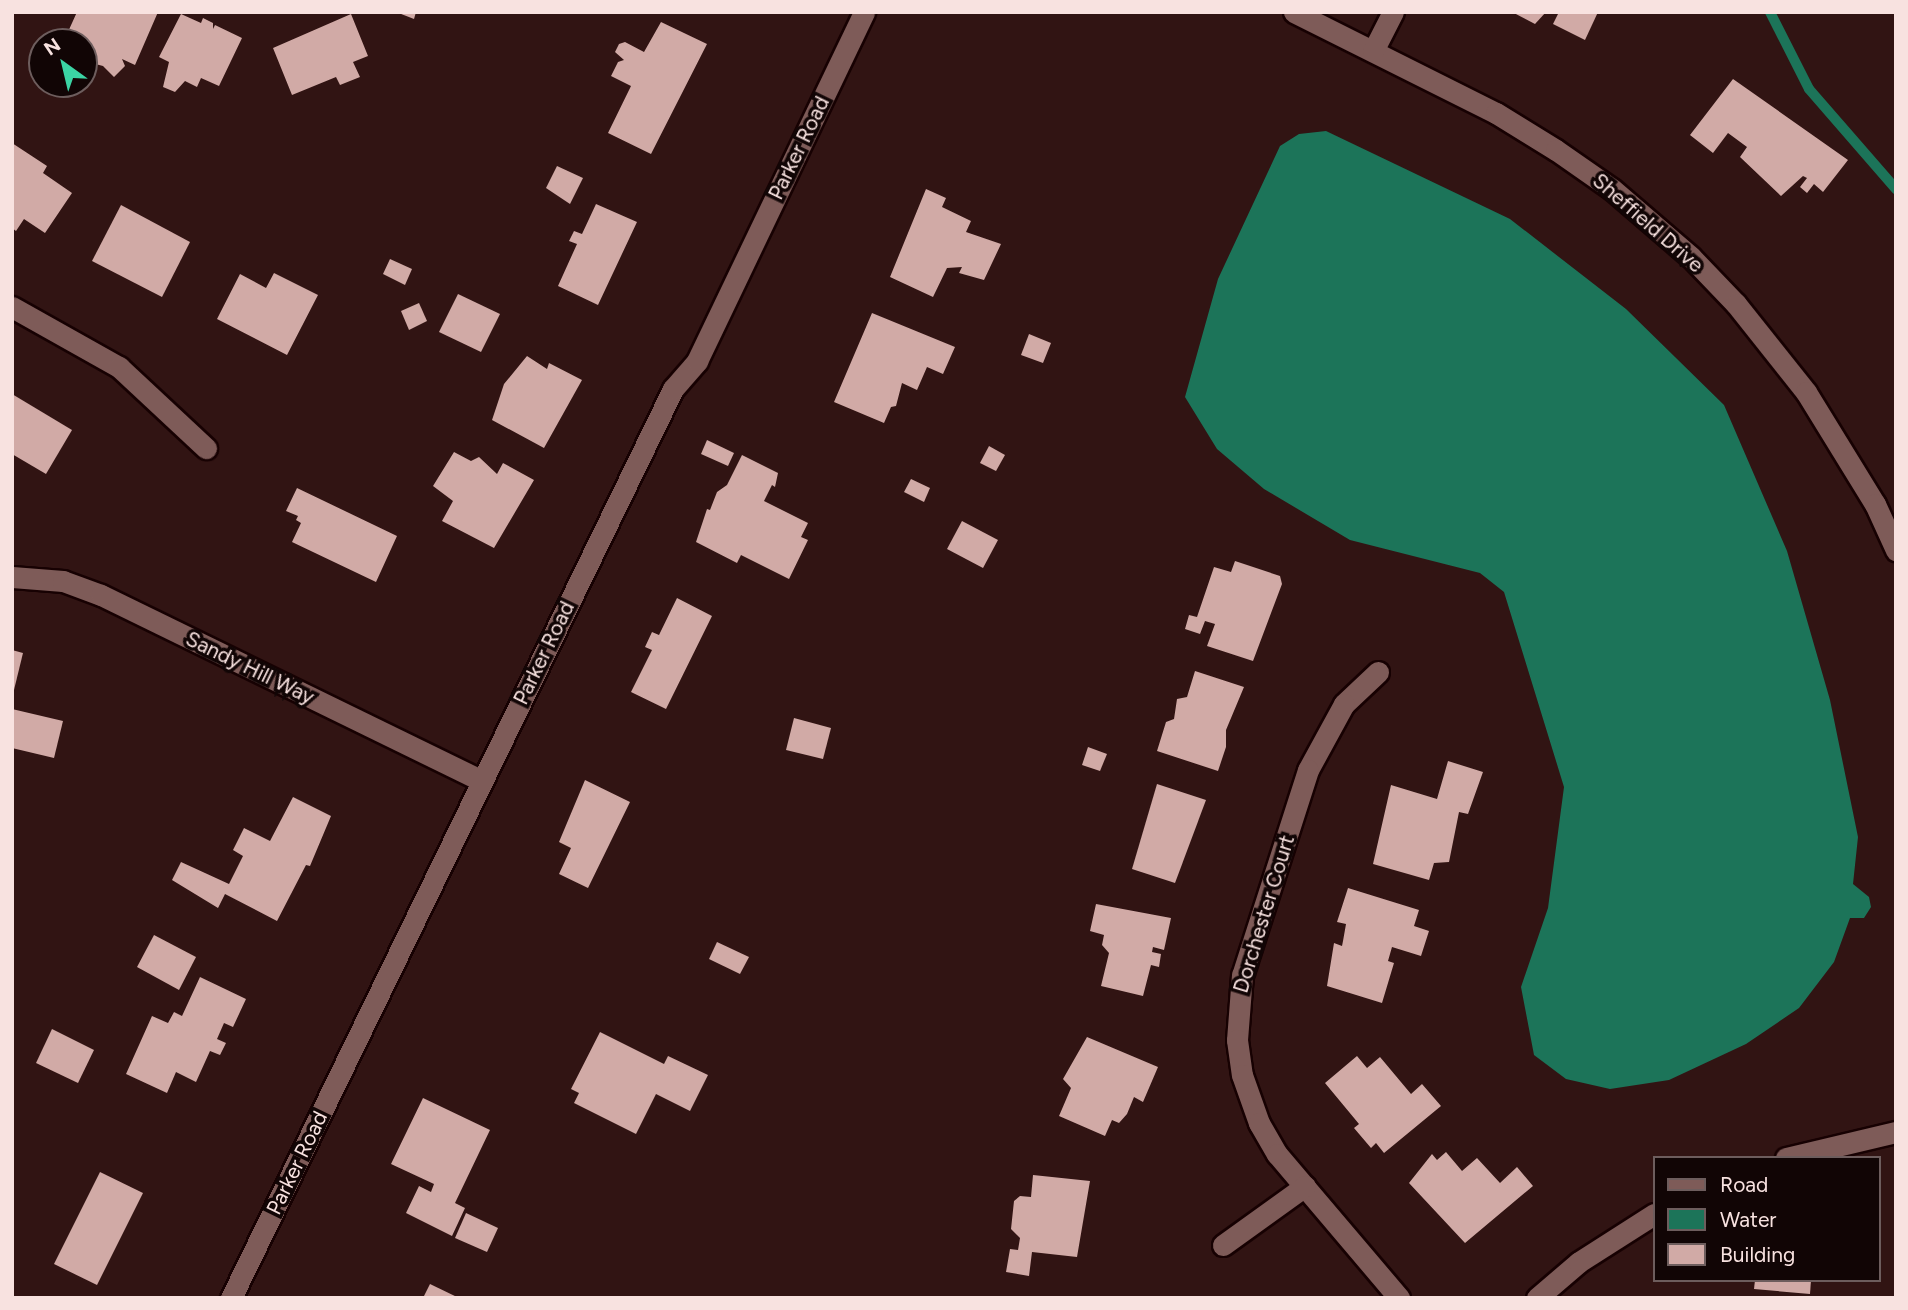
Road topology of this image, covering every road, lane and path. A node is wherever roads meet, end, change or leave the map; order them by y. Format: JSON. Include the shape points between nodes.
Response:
{"nodes":[{"id":1,"x":864,"y":12,"type":"edge"},
{"id":2,"x":1294,"y":12,"type":"edge"},
{"id":3,"x":1393,"y":12,"type":"edge"},
{"id":4,"x":1373,"y":51,"type":"junction"},
{"id":5,"x":12,"y":307,"type":"edge"},
{"id":6,"x":206,"y":448,"type":"dead end"},
{"id":7,"x":1896,"y":550,"type":"edge"},
{"id":8,"x":12,"y":577,"type":"edge"},
{"id":9,"x":1378,"y":672,"type":"dead end"},
{"id":10,"x":482,"y":781,"type":"junction"},
{"id":11,"x":1896,"y":1132,"type":"edge"},
{"id":12,"x":1794,"y":1156,"type":"edge"},
{"id":13,"x":1305,"y":1186,"type":"junction"},
{"id":14,"x":1652,"y":1215,"type":"edge"},
{"id":15,"x":1223,"y":1245,"type":"dead end"},
{"id":16,"x":231,"y":1298,"type":"edge"},
{"id":17,"x":1399,"y":1298,"type":"edge"},
{"id":18,"x":1537,"y":1298,"type":"edge"}],
"edges":[{"from":1,"to":10,"type":"street","name":"Parker Road","via":[[697,361],[673,389]]},
{"from":2,"to":4,"type":"street","name":"Sheffield Drive"},
{"from":3,"to":4,"type":"street"},
{"from":4,"to":7,"type":"street","name":"Sheffield Drive","via":[[1496,113],[1556,150],[1612,189],[1690,257],[1736,304],[1806,391],[1875,504]]},
{"from":5,"to":6,"type":"street","via":[[118,368]]},
{"from":8,"to":10,"type":"street","name":"Sandy Hill Way","via":[[63,581],[101,595]]},
{"from":9,"to":13,"type":"street","name":"Dorchester Court","via":[[1344,704],[1308,770],[1237,1003],[1242,1075],[1259,1123],[1277,1154]]},
{"from":10,"to":16,"type":"street","name":"Parker Road"},
{"from":11,"to":12,"type":"street"},
{"from":13,"to":15,"type":"street"},
{"from":13,"to":17,"type":"street","name":"Dorchester Court"},
{"from":14,"to":18,"type":"street","via":[[1579,1262]]}]}
